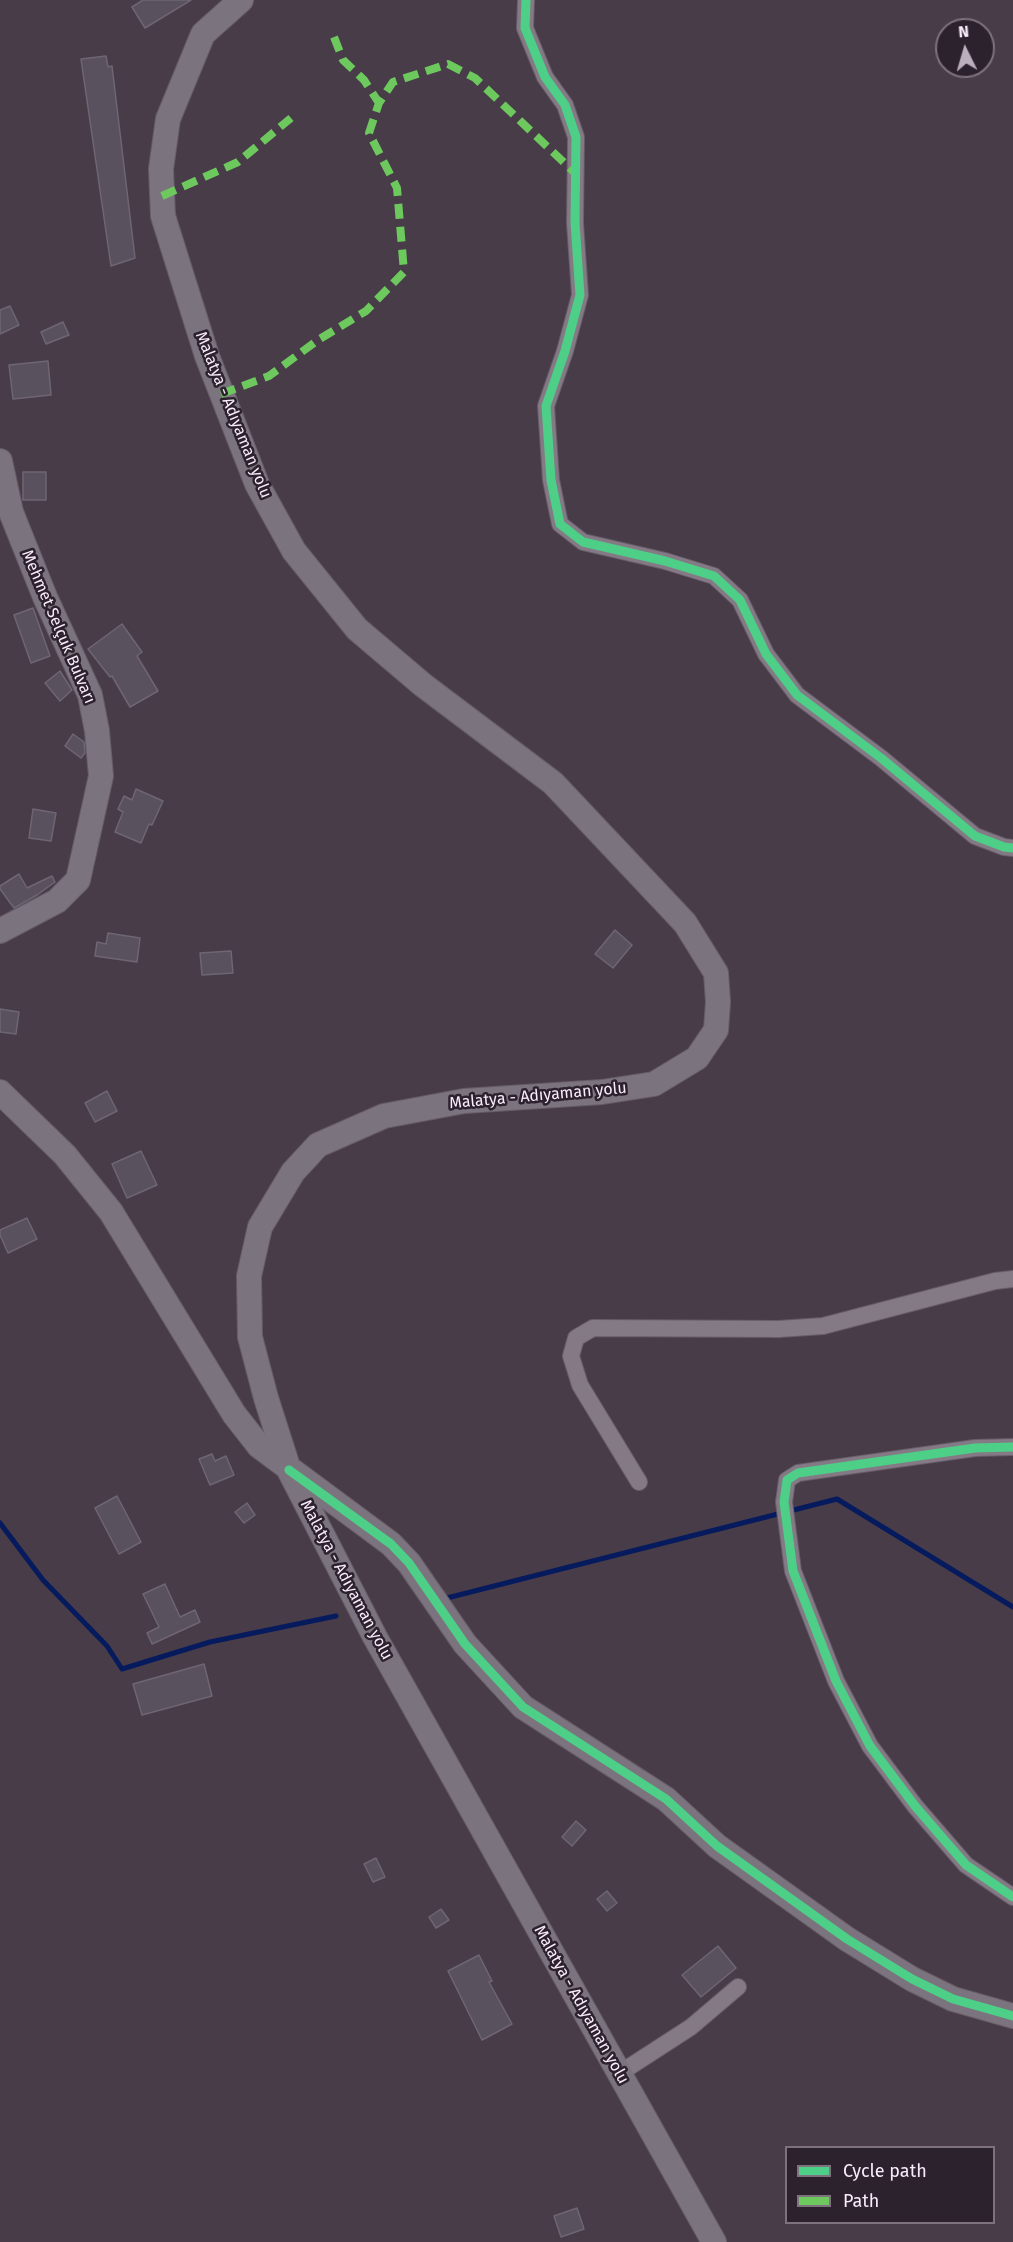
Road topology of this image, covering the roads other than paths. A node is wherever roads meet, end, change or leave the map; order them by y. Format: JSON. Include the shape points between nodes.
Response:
{"nodes":[{"id":1,"x":241,"y":0,"type":"edge"},
{"id":2,"x":526,"y":0,"type":"edge"},
{"id":3,"x":0,"y":461,"type":"edge"},
{"id":4,"x":1013,"y":848,"type":"edge"},
{"id":5,"x":0,"y":908,"type":"edge"},
{"id":6,"x":0,"y":931,"type":"edge"},
{"id":7,"x":0,"y":1092,"type":"edge"},
{"id":8,"x":1013,"y":1279,"type":"edge"},
{"id":9,"x":1013,"y":1447,"type":"edge"},
{"id":10,"x":289,"y":1470,"type":"junction"},
{"id":11,"x":639,"y":1482,"type":"dead end"},
{"id":12,"x":1013,"y":1897,"type":"edge"},
{"id":13,"x":738,"y":1987,"type":"dead end"},
{"id":14,"x":1010,"y":2017,"type":"edge"},
{"id":15,"x":620,"y":2073,"type":"junction"},
{"id":16,"x":714,"y":2242,"type":"edge"}],
"edges":[{"from":1,"to":10,"type":"main road","name":"Malatya - Adıyaman yolu","via":[[203,34],[168,119],[160,169],[163,216],[207,356],[257,484],[294,551],[357,629],[423,685],[553,783],[685,923],[716,974],[718,1002],[716,1030],[697,1058],[654,1084],[602,1092],[464,1101],[384,1116],[318,1145],[293,1172],[261,1227],[249,1276],[250,1338]]},
{"from":2,"to":4,"type":"street","via":[[525,28],[545,77],[565,105],[576,137],[574,195],[580,295],[546,406],[551,480],[560,524],[584,542],[714,576],[740,600],[766,654],[797,695],[975,836]]},
{"from":3,"to":6,"type":"main road","name":"Mehmet Selçuk Bulvarı","via":[[11,512],[90,695],[101,776],[78,880],[57,902]]},
{"from":5,"to":6,"type":"main road"},
{"from":7,"to":10,"type":"main road","via":[[65,1155],[111,1212],[234,1414],[259,1446]]},
{"from":8,"to":11,"type":"street","via":[[823,1326],[593,1328],[576,1338],[571,1356],[580,1385]]},
{"from":9,"to":12,"type":"street","via":[[975,1448],[798,1473],[787,1480],[784,1502],[793,1571],[836,1681],[870,1746],[966,1865]]},
{"from":10,"to":14,"type":"main road","via":[[391,1544],[409,1563],[465,1644],[523,1707],[666,1799],[717,1846],[847,1939],[953,1999]]},
{"from":10,"to":15,"type":"main road","name":"Malatya - Adıyaman yolu","via":[[375,1637]]},
{"from":13,"to":15,"type":"street","via":[[692,2027]]},
{"from":15,"to":16,"type":"main road","name":"Malatya - Adıyaman yolu"}]}
